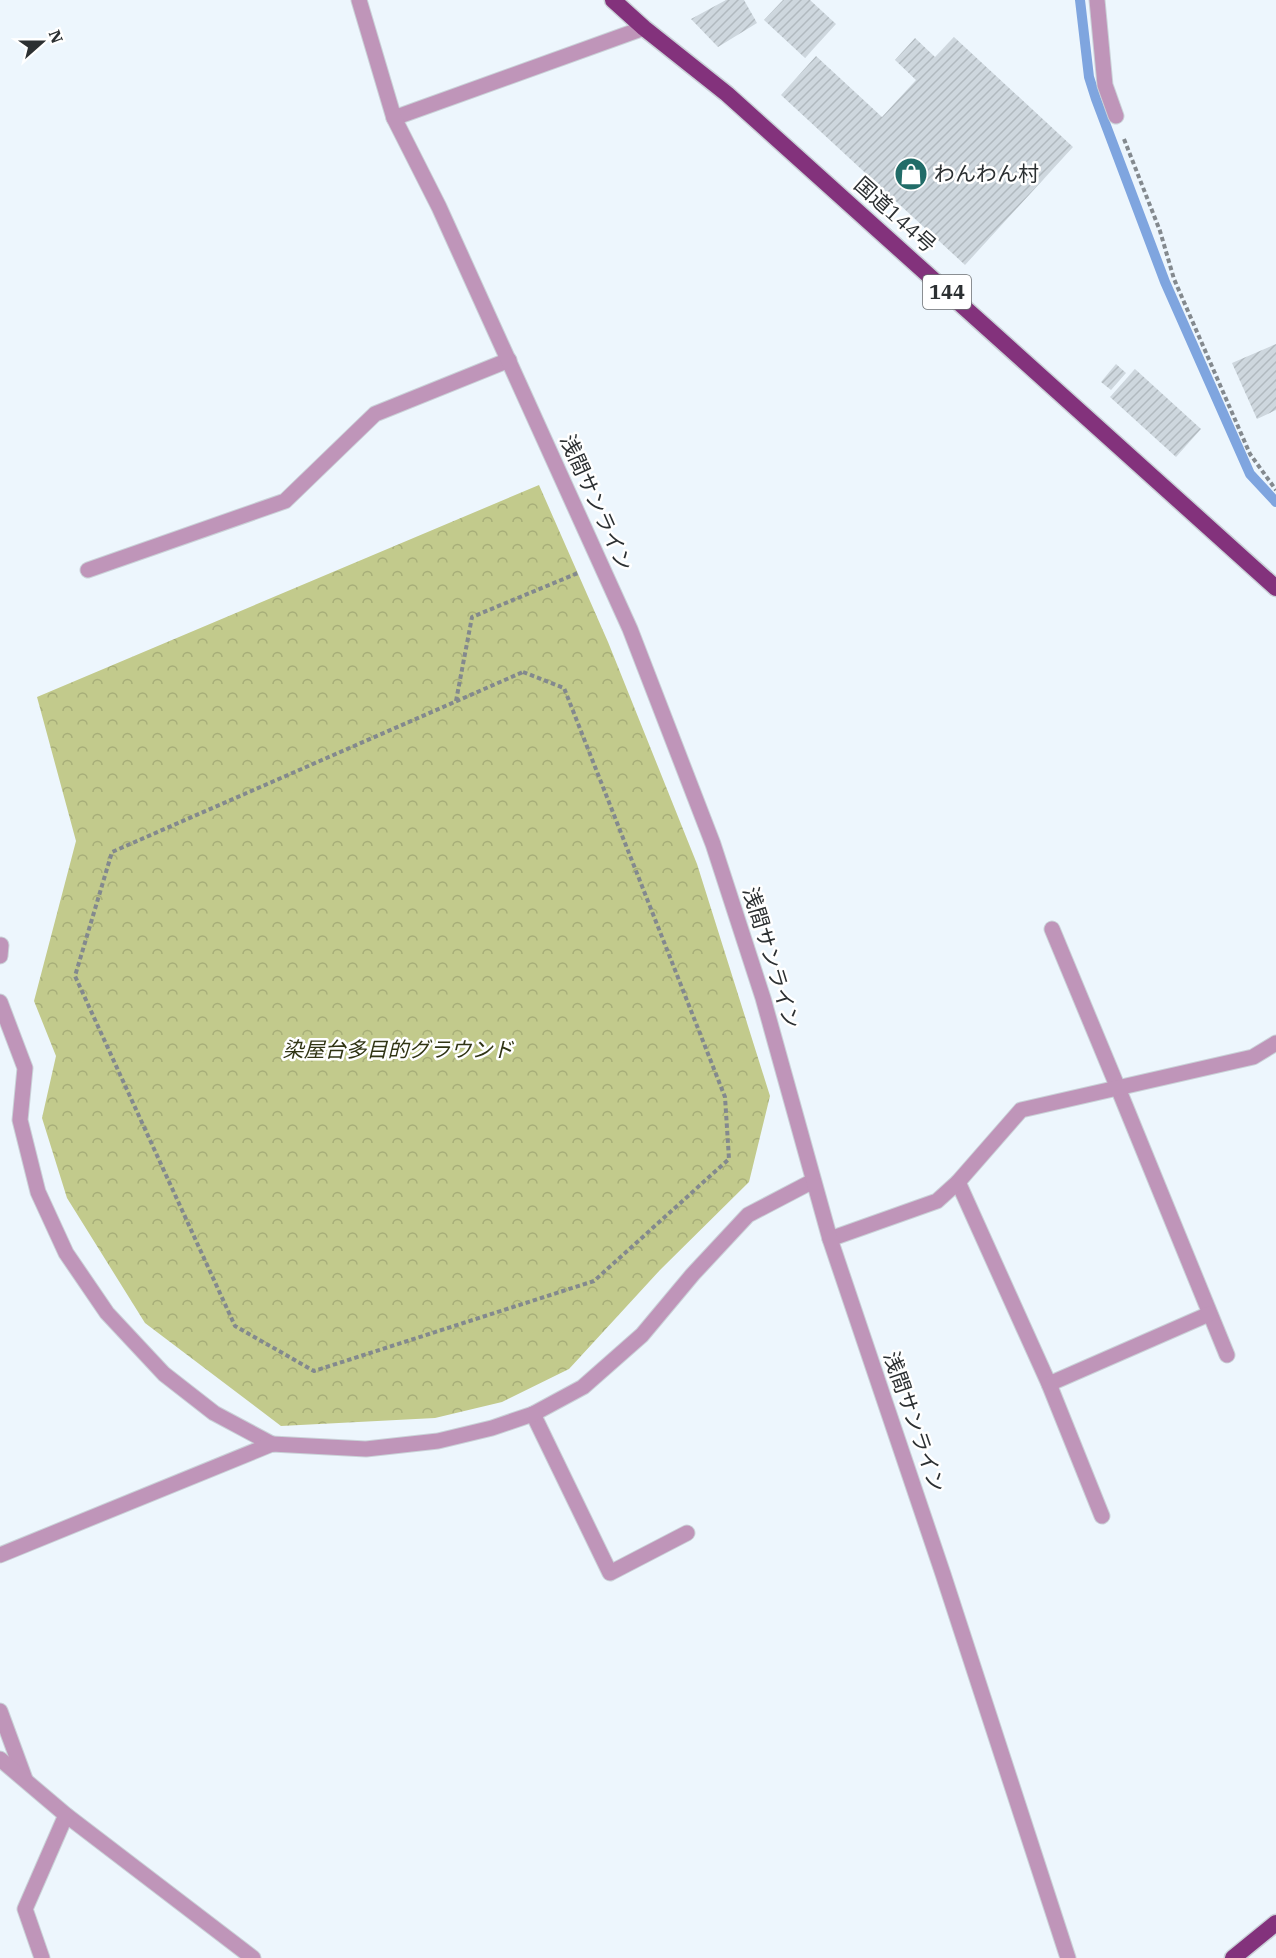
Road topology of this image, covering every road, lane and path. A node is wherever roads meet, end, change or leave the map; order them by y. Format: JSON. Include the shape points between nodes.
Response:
{"nodes":[{"id":1,"x":359,"y":0,"type":"edge"},
{"id":2,"x":613,"y":0,"type":"edge"},
{"id":3,"x":1096,"y":0,"type":"edge"},
{"id":4,"x":645,"y":28,"type":"junction"},
{"id":5,"x":1116,"y":116,"type":"joint"},
{"id":6,"x":394,"y":118,"type":"junction"},
{"id":7,"x":509,"y":360,"type":"junction"},
{"id":8,"x":1276,"y":490,"type":"edge"},
{"id":9,"x":601,"y":563,"type":"junction"},
{"id":10,"x":88,"y":570,"type":"dead end"},
{"id":11,"x":1276,"y":588,"type":"edge"},
{"id":12,"x":455,"y":701,"type":"junction"},
{"id":13,"x":1052,"y":929,"type":"dead end"},
{"id":14,"x":0,"y":1002,"type":"edge"},
{"id":15,"x":1276,"y":1043,"type":"edge"},
{"id":16,"x":1118,"y":1088,"type":"junction"},
{"id":17,"x":813,"y":1181,"type":"junction"},
{"id":18,"x":958,"y":1182,"type":"junction"},
{"id":19,"x":830,"y":1239,"type":"junction"},
{"id":20,"x":1209,"y":1314,"type":"junction"},
{"id":21,"x":1227,"y":1355,"type":"dead end"},
{"id":22,"x":1049,"y":1384,"type":"junction"},
{"id":23,"x":533,"y":1414,"type":"junction"},
{"id":24,"x":272,"y":1444,"type":"junction"},
{"id":25,"x":1102,"y":1516,"type":"dead end"},
{"id":26,"x":687,"y":1533,"type":"dead end"},
{"id":27,"x":0,"y":1555,"type":"edge"},
{"id":28,"x":0,"y":1711,"type":"edge"},
{"id":29,"x":0,"y":1759,"type":"edge"},
{"id":30,"x":26,"y":1780,"type":"junction"},
{"id":31,"x":66,"y":1815,"type":"junction"},
{"id":32,"x":1276,"y":1923,"type":"edge"},
{"id":33,"x":42,"y":1958,"type":"edge"},
{"id":34,"x":253,"y":1958,"type":"edge"},
{"id":35,"x":1068,"y":1958,"type":"edge"},
{"id":36,"x":1233,"y":1958,"type":"edge"}],
"edges":[{"from":1,"to":6,"type":"street","name":"浅間サンライン"},
{"from":2,"to":4,"type":"highway","name":"国道144号","number":"144"},
{"from":3,"to":5,"type":"street","via":[[1105,85]]},
{"from":4,"to":6,"type":"street"},
{"from":4,"to":11,"type":"highway","name":"国道144号","number":"144","via":[[727,94]]},
{"from":5,"to":8,"type":"path","via":[[1174,279],[1250,454]]},
{"from":6,"to":7,"type":"street","name":"浅間サンライン","via":[[440,207]]},
{"from":7,"to":9,"type":"street","name":"浅間サンライン"},
{"from":7,"to":10,"type":"street","via":[[375,414],[285,501]]},
{"from":9,"to":12,"type":"path","via":[[472,617]]},
{"from":9,"to":17,"type":"street","name":"浅間サンライン","via":[[713,844],[763,998]]},
{"from":12,"to":12,"type":"path","via":[[523,672],[564,688],[725,1097],[729,1160],[594,1281],[314,1371],[235,1326],[75,976],[112,852]]},
{"from":13,"to":16,"type":"street"},
{"from":14,"to":24,"type":"street","via":[[25,1068],[20,1120],[38,1192],[66,1253],[107,1313],[164,1374],[214,1413]]},
{"from":15,"to":16,"type":"street","via":[[1253,1057]]},
{"from":16,"to":18,"type":"street","via":[[1021,1110]]},
{"from":16,"to":20,"type":"street"},
{"from":17,"to":19,"type":"street","name":"浅間サンライン"},
{"from":17,"to":23,"type":"street","via":[[748,1215],[642,1335],[583,1387]]},
{"from":18,"to":19,"type":"street","via":[[938,1201]]},
{"from":18,"to":22,"type":"street"},
{"from":19,"to":35,"type":"street","name":"浅間サンライン"},
{"from":20,"to":21,"type":"street"},
{"from":20,"to":22,"type":"street"},
{"from":22,"to":25,"type":"street"},
{"from":23,"to":24,"type":"street","via":[[438,1441],[376,1448]]},
{"from":23,"to":26,"type":"street","via":[[610,1574]]},
{"from":24,"to":27,"type":"street"},
{"from":28,"to":30,"type":"street"},
{"from":29,"to":30,"type":"street"},
{"from":30,"to":31,"type":"street"},
{"from":31,"to":33,"type":"street","via":[[25,1909]]},
{"from":31,"to":34,"type":"street"},
{"from":32,"to":36,"type":"highway"}]}
